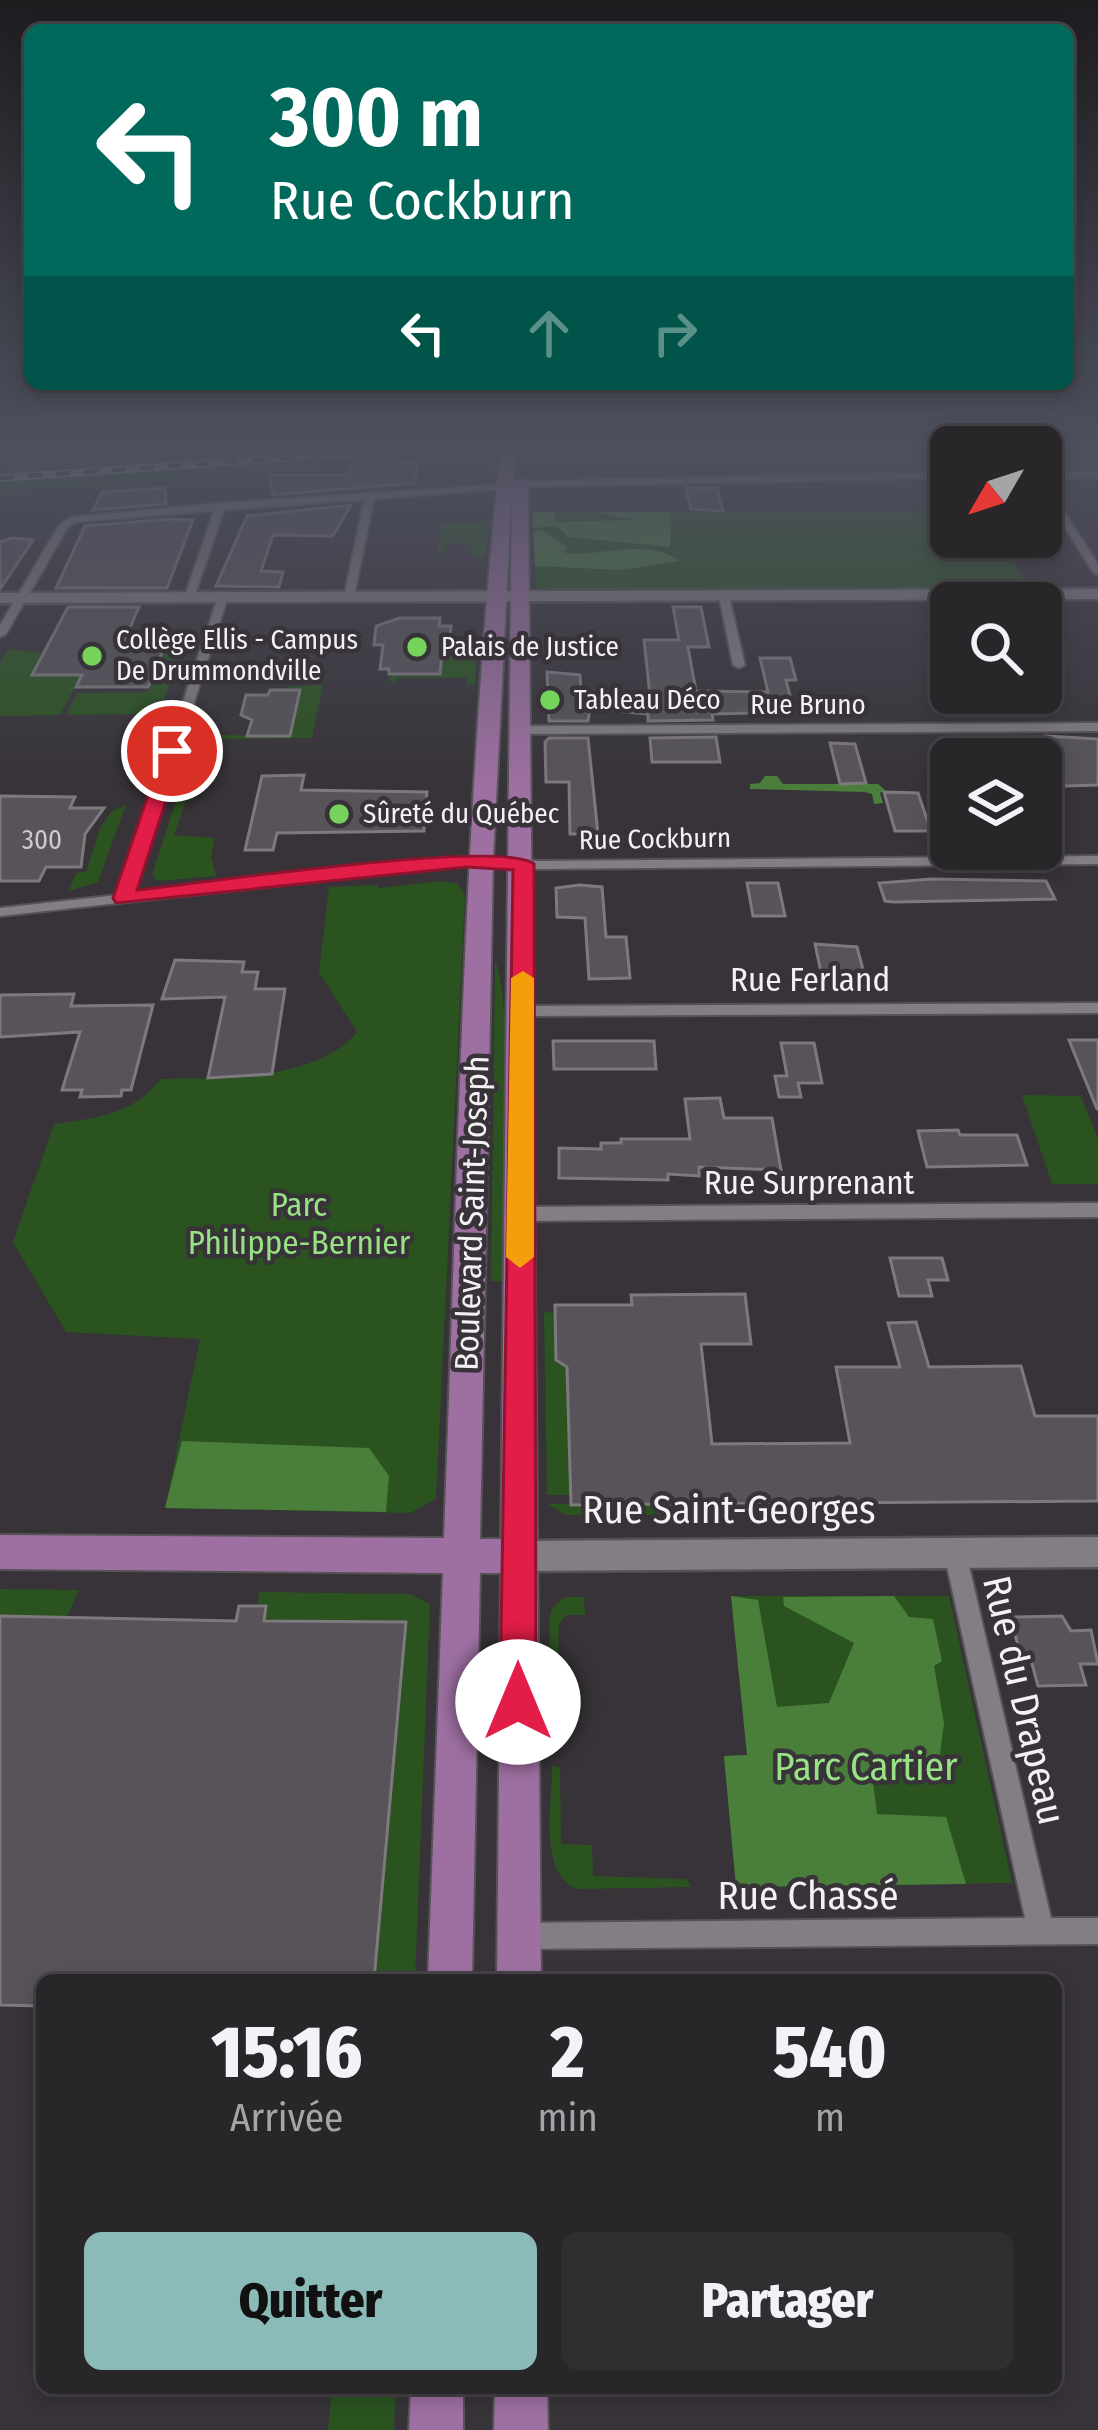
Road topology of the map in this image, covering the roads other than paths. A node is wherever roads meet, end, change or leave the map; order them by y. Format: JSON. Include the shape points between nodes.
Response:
{"nodes":[{"id":1,"x":46,"y":560,"type":"edge"},
{"id":2,"x":202,"y":560,"type":"edge"},
{"id":3,"x":357,"y":560,"type":"edge"},
{"id":4,"x":500,"y":560,"type":"edge"},
{"id":5,"x":520,"y":560,"type":"edge"},
{"id":6,"x":1098,"y":594,"type":"edge"},
{"id":7,"x":1062,"y":595,"type":"edge"},
{"id":8,"x":724,"y":596,"type":"junction"},
{"id":9,"x":223,"y":597,"type":"junction"},
{"id":10,"x":349,"y":597,"type":"junction"},
{"id":11,"x":494,"y":597,"type":"junction"},
{"id":12,"x":523,"y":597,"type":"junction"},
{"id":13,"x":0,"y":598,"type":"edge"},
{"id":14,"x":22,"y":598,"type":"junction"},
{"id":15,"x":189,"y":598,"type":"junction"},
{"id":16,"x":930,"y":599,"type":"edge"},
{"id":17,"x":0,"y":634,"type":"edge"},
{"id":18,"x":740,"y":665,"type":"dead end"},
{"id":19,"x":1098,"y":727,"type":"edge"},
{"id":20,"x":518,"y":730,"type":"junction"},
{"id":21,"x":1098,"y":860,"type":"edge"},
{"id":22,"x":481,"y":861,"type":"junction"},
{"id":23,"x":524,"y":864,"type":"junction"},
{"id":24,"x":124,"y":898,"type":"junction"},
{"id":25,"x":0,"y":912,"type":"edge"},
{"id":26,"x":1098,"y":1008,"type":"edge"},
{"id":27,"x":523,"y":1011,"type":"junction"},
{"id":28,"x":1098,"y":1210,"type":"edge"},
{"id":29,"x":520,"y":1214,"type":"junction"},
{"id":30,"x":0,"y":1552,"type":"edge"},
{"id":31,"x":1098,"y":1552,"type":"edge"},
{"id":32,"x":955,"y":1553,"type":"junction"},
{"id":33,"x":463,"y":1556,"type":"junction"},
{"id":34,"x":519,"y":1556,"type":"junction"},
{"id":35,"x":1098,"y":1931,"type":"edge"},
{"id":36,"x":1041,"y":1932,"type":"junction"},
{"id":37,"x":519,"y":1936,"type":"junction"},
{"id":38,"x":450,"y":1974,"type":"edge"},
{"id":39,"x":519,"y":1974,"type":"edge"},
{"id":40,"x":437,"y":2394,"type":"edge"},
{"id":41,"x":521,"y":2394,"type":"edge"},
{"id":42,"x":436,"y":2430,"type":"edge"},
{"id":43,"x":521,"y":2430,"type":"edge"}],
"edges":[{"from":1,"to":14,"type":"street"},
{"from":2,"to":15,"type":"street"},
{"from":3,"to":10,"type":"street"},
{"from":4,"to":11,"type":"main road","name":"Boulevard Saint-Joseph"},
{"from":5,"to":12,"type":"main road","name":"Boulevard Saint-Joseph"},
{"from":6,"to":7,"type":"street"},
{"from":8,"to":12,"type":"street"},
{"from":8,"to":16,"type":"street"},
{"from":8,"to":18,"type":"street"},
{"from":9,"to":10,"type":"street"},
{"from":9,"to":15,"type":"street"},
{"from":9,"to":24,"type":"street"},
{"from":10,"to":11,"type":"street"},
{"from":11,"to":12,"type":"street"},
{"from":11,"to":22,"type":"main road","name":"Boulevard Saint-Joseph"},
{"from":12,"to":20,"type":"main road","name":"Boulevard Saint-Joseph"},
{"from":13,"to":14,"type":"street"},
{"from":14,"to":15,"type":"street"},
{"from":14,"to":17,"type":"street"},
{"from":19,"to":20,"type":"street","name":"Rue Bruno"},
{"from":20,"to":23,"type":"main road","name":"Boulevard Saint-Joseph"},
{"from":21,"to":23,"type":"street","name":"Rue Cockburn"},
{"from":22,"to":23,"type":"street","name":"Rue Cockburn"},
{"from":22,"to":24,"type":"street","name":"Rue Cockburn"},
{"from":22,"to":33,"type":"main road","name":"Boulevard Saint-Joseph"},
{"from":23,"to":27,"type":"main road","name":"Boulevard Saint-Joseph"},
{"from":24,"to":25,"type":"street","name":"Rue Cockburn"},
{"from":26,"to":27,"type":"street","name":"Rue Ferland"},
{"from":27,"to":29,"type":"main road","name":"Boulevard Saint-Joseph"},
{"from":28,"to":29,"type":"street","name":"Rue Surprenant"},
{"from":29,"to":34,"type":"main road","name":"Boulevard Saint-Joseph"},
{"from":30,"to":33,"type":"main road","name":"Rue Saint-Georges"},
{"from":31,"to":32,"type":"street","name":"Rue Saint-Georges"},
{"from":32,"to":34,"type":"street","name":"Rue Saint-Georges"},
{"from":32,"to":36,"type":"street","name":"Rue du Drapeau"},
{"from":33,"to":34,"type":"main road","name":"Rue Saint-Georges"},
{"from":33,"to":38,"type":"main road","name":"Boulevard Saint-Joseph"},
{"from":34,"to":37,"type":"main road","name":"Boulevard Saint-Joseph"},
{"from":35,"to":36,"type":"street","name":"Rue Chassé"},
{"from":36,"to":37,"type":"street","name":"Rue Chassé"},
{"from":37,"to":39,"type":"main road","name":"Boulevard Saint-Joseph"},
{"from":40,"to":42,"type":"main road"},
{"from":41,"to":43,"type":"main road"}]}
